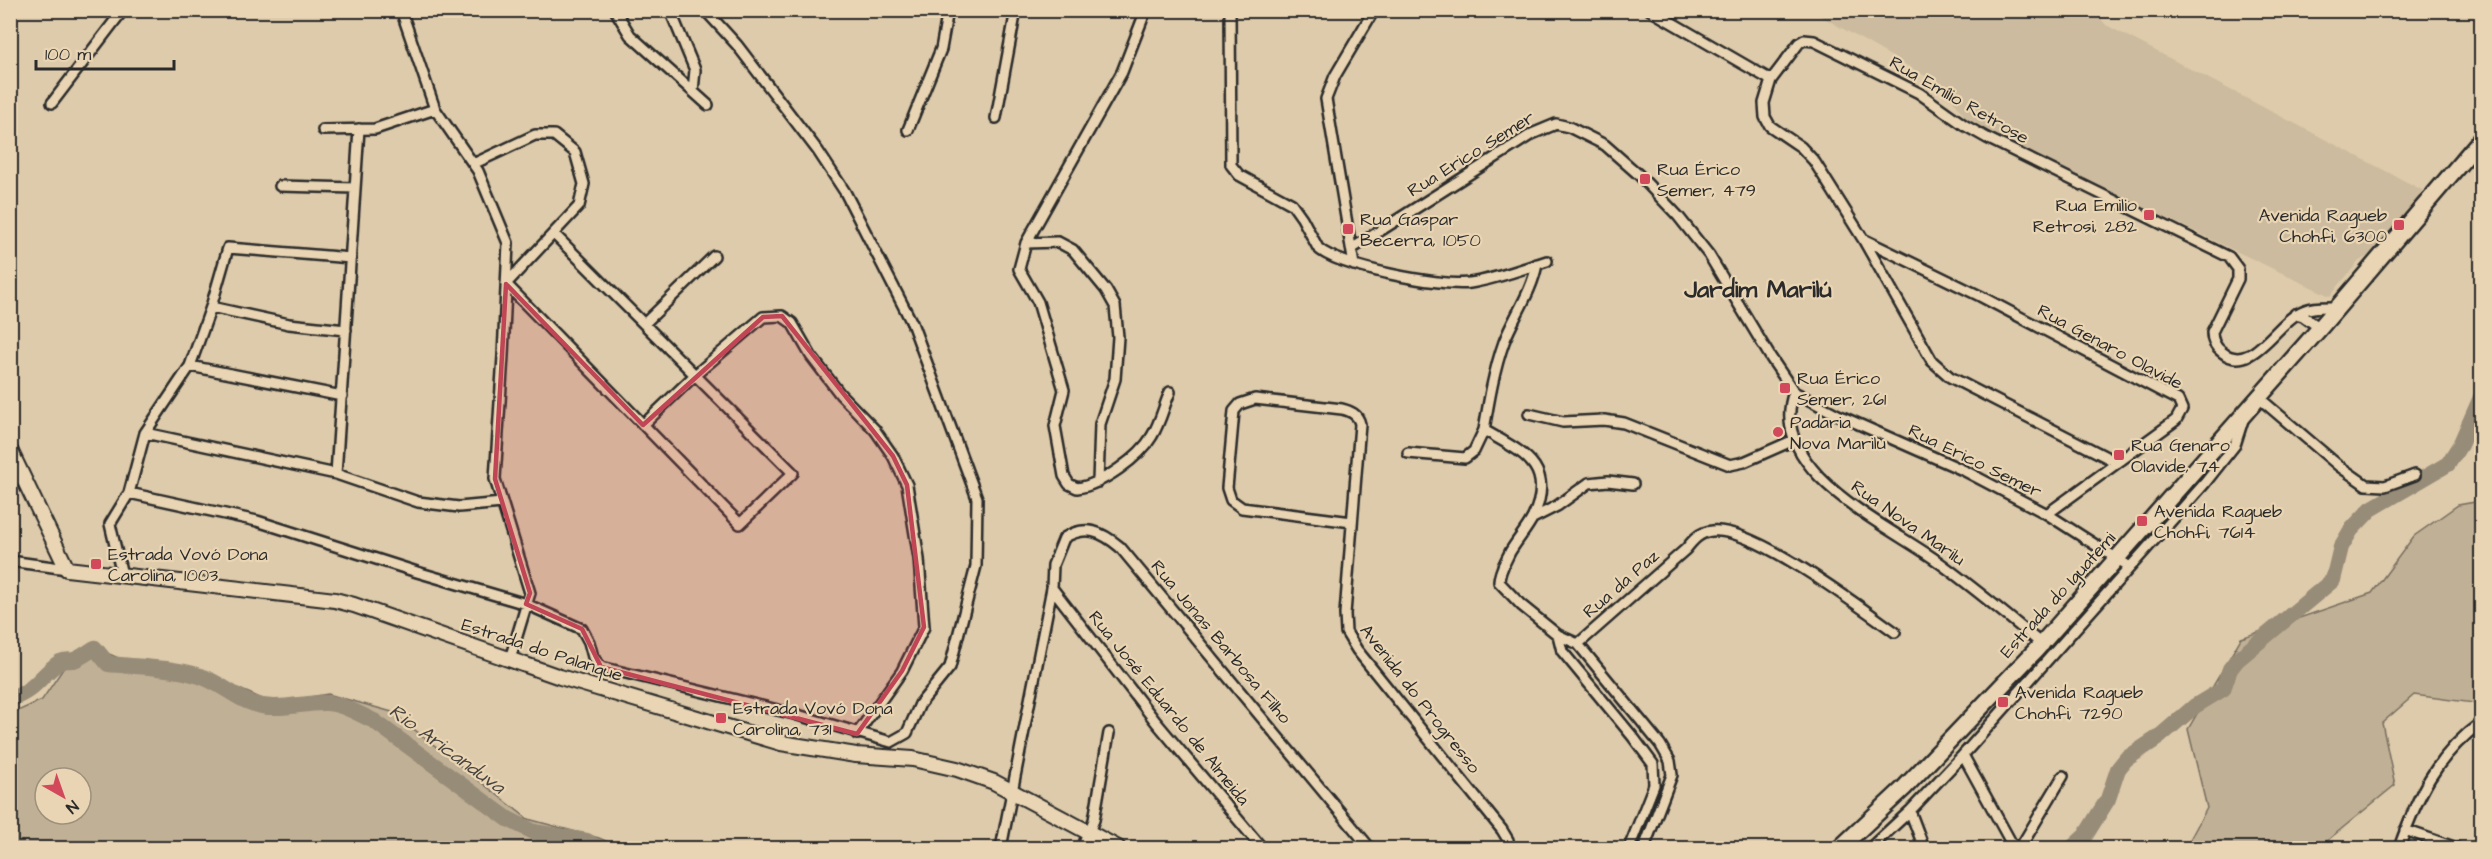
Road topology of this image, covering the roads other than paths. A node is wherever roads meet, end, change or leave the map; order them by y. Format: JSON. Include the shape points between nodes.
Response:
{"nodes":[{"id":1,"x":123,"y":10,"type":"edge"},
{"id":2,"x":402,"y":10,"type":"edge"},
{"id":3,"x":615,"y":10,"type":"edge"},
{"id":4,"x":670,"y":10,"type":"edge"},
{"id":5,"x":705,"y":10,"type":"edge"},
{"id":6,"x":948,"y":10,"type":"edge"},
{"id":7,"x":1016,"y":10,"type":"edge"},
{"id":8,"x":1146,"y":10,"type":"edge"},
{"id":9,"x":1230,"y":10,"type":"edge"},
{"id":10,"x":1374,"y":10,"type":"edge"},
{"id":11,"x":1650,"y":10,"type":"edge"},
{"id":12,"x":1771,"y":80,"type":"junction"},
{"id":13,"x":693,"y":91,"type":"junction"},
{"id":14,"x":52,"y":103,"type":"dead end"},
{"id":15,"x":708,"y":105,"type":"dead end"},
{"id":16,"x":435,"y":109,"type":"junction"},
{"id":17,"x":996,"y":118,"type":"dead end"},
{"id":18,"x":359,"y":129,"type":"junction"},
{"id":19,"x":323,"y":130,"type":"dead end"},
{"id":20,"x":908,"y":130,"type":"dead end"},
{"id":21,"x":2481,"y":138,"type":"edge"},
{"id":22,"x":473,"y":164,"type":"junction"},
{"id":23,"x":280,"y":186,"type":"dead end"},
{"id":24,"x":355,"y":189,"type":"junction"},
{"id":25,"x":554,"y":234,"type":"junction"},
{"id":26,"x":1863,"y":239,"type":"junction"},
{"id":27,"x":1026,"y":243,"type":"junction"},
{"id":28,"x":1353,"y":248,"type":"junction"},
{"id":29,"x":714,"y":256,"type":"dead end"},
{"id":30,"x":351,"y":258,"type":"junction"},
{"id":31,"x":1354,"y":265,"type":"junction"},
{"id":32,"x":506,"y":284,"type":"junction"},
{"id":33,"x":211,"y":307,"type":"junction"},
{"id":34,"x":2338,"y":307,"type":"junction"},
{"id":35,"x":2295,"y":314,"type":"junction"},
{"id":36,"x":644,"y":324,"type":"junction"},
{"id":37,"x":2320,"y":328,"type":"junction"},
{"id":38,"x":346,"y":330,"type":"junction"},
{"id":39,"x":190,"y":366,"type":"junction"},
{"id":40,"x":695,"y":375,"type":"junction"},
{"id":41,"x":1170,"y":392,"type":"dead end"},
{"id":42,"x":1794,"y":392,"type":"junction"},
{"id":43,"x":342,"y":396,"type":"junction"},
{"id":44,"x":2258,"y":398,"type":"junction"},
{"id":45,"x":1529,"y":414,"type":"dead end"},
{"id":46,"x":2244,"y":414,"type":"junction"},
{"id":47,"x":643,"y":424,"type":"junction"},
{"id":48,"x":1484,"y":430,"type":"junction"},
{"id":49,"x":145,"y":433,"type":"junction"},
{"id":50,"x":1794,"y":440,"type":"junction"},
{"id":51,"x":10,"y":450,"type":"edge"},
{"id":52,"x":1408,"y":453,"type":"dead end"},
{"id":53,"x":2116,"y":462,"type":"junction"},
{"id":54,"x":336,"y":474,"type":"junction"},
{"id":55,"x":2415,"y":475,"type":"dead end"},
{"id":56,"x":1098,"y":482,"type":"junction"},
{"id":57,"x":1633,"y":484,"type":"dead end"},
{"id":58,"x":129,"y":493,"type":"junction"},
{"id":59,"x":502,"y":503,"type":"junction"},
{"id":60,"x":2047,"y":514,"type":"junction"},
{"id":61,"x":1533,"y":518,"type":"junction"},
{"id":62,"x":1352,"y":522,"type":"junction"},
{"id":63,"x":2116,"y":558,"type":"junction"},
{"id":64,"x":10,"y":561,"type":"edge"},
{"id":65,"x":2130,"y":567,"type":"junction"},
{"id":66,"x":67,"y":569,"type":"junction"},
{"id":67,"x":122,"y":575,"type":"junction"},
{"id":68,"x":1052,"y":588,"type":"junction"},
{"id":69,"x":526,"y":604,"type":"junction"},
{"id":70,"x":1894,"y":632,"type":"dead end"},
{"id":71,"x":1558,"y":635,"type":"junction"},
{"id":72,"x":1578,"y":644,"type":"junction"},
{"id":73,"x":2047,"y":648,"type":"junction"},
{"id":74,"x":510,"y":659,"type":"junction"},
{"id":75,"x":2481,"y":722,"type":"edge"},
{"id":76,"x":1109,"y":733,"type":"dead end"},
{"id":77,"x":857,"y":734,"type":"junction"},
{"id":78,"x":1963,"y":755,"type":"junction"},
{"id":79,"x":2063,"y":776,"type":"dead end"},
{"id":80,"x":1011,"y":791,"type":"junction"},
{"id":81,"x":1910,"y":811,"type":"junction"},
{"id":82,"x":2405,"y":830,"type":"junction"},
{"id":83,"x":1090,"y":833,"type":"junction"},
{"id":84,"x":1001,"y":849,"type":"edge"},
{"id":85,"x":1082,"y":849,"type":"edge"},
{"id":86,"x":1118,"y":849,"type":"edge"},
{"id":87,"x":1262,"y":849,"type":"edge"},
{"id":88,"x":1370,"y":849,"type":"edge"},
{"id":89,"x":1509,"y":849,"type":"edge"},
{"id":90,"x":1629,"y":849,"type":"edge"},
{"id":91,"x":1644,"y":849,"type":"edge"},
{"id":92,"x":1840,"y":849,"type":"edge"},
{"id":93,"x":1870,"y":849,"type":"edge"},
{"id":94,"x":1924,"y":849,"type":"edge"},
{"id":95,"x":2014,"y":849,"type":"edge"},
{"id":96,"x":2020,"y":849,"type":"edge"},
{"id":97,"x":2398,"y":849,"type":"edge"},
{"id":98,"x":2457,"y":849,"type":"edge"}],
"edges":[{"from":1,"to":14,"type":"street"},
{"from":2,"to":16,"type":"street"},
{"from":3,"to":13,"type":"street","via":[[630,35]]},
{"from":4,"to":13,"type":"street","via":[[695,70]]},
{"from":5,"to":77,"type":"street","via":[[744,54],[845,192],[912,323],[977,498],[976,566],[950,668],[920,704],[907,733],[891,742]]},
{"from":6,"to":20,"type":"street","via":[[941,49]]},
{"from":7,"to":17,"type":"street"},
{"from":8,"to":27,"type":"street","via":[[1122,72]]},
{"from":9,"to":31,"type":"street","via":[[1233,169],[1292,204],[1323,253]]},
{"from":10,"to":28,"type":"street","via":[[1326,99]]},
{"from":11,"to":12,"type":"street"},
{"from":12,"to":26,"type":"street","name":"Rua Emílio Retrose","via":[[1764,103],[1767,123],[1809,154]]},
{"from":12,"to":35,"type":"street","name":"Rua Emílio Retrose","via":[[1799,43],[1814,41],[1919,93],[1986,138],[2229,257],[2238,269],[2238,279],[2212,337],[2218,349],[2232,358],[2252,354]]},
{"from":13,"to":15,"type":"street"},
{"from":16,"to":18,"type":"street","via":[[375,129]]},
{"from":16,"to":22,"type":"street"},
{"from":18,"to":19,"type":"street"},
{"from":18,"to":24,"type":"street"},
{"from":21,"to":34,"type":"main road","name":"Estrada do Iguatemi"},
{"from":22,"to":25,"type":"street","via":[[536,135],[554,135],[575,152],[584,184],[579,206]]},
{"from":22,"to":32,"type":"street","via":[[508,243]]},
{"from":23,"to":24,"type":"street"},
{"from":24,"to":30,"type":"street"},
{"from":25,"to":32,"type":"street"},
{"from":25,"to":36,"type":"street"},
{"from":26,"to":53,"type":"street","name":"Rua Emílio Retrose","via":[[1940,369]]},
{"from":26,"to":53,"type":"street","name":"Rua Genaro Olavide","via":[[2178,400],[2182,409],[2176,420]]},
{"from":27,"to":56,"type":"street","via":[[1019,269],[1038,302],[1064,390],[1055,426],[1064,476],[1077,488]]},
{"from":27,"to":56,"type":"street","via":[[1058,242],[1072,250],[1115,306],[1115,379],[1100,424]]},
{"from":28,"to":31,"type":"street"},
{"from":28,"to":42,"type":"street","name":"Rua Erico Semer","via":[[1532,134],[1556,124],[1569,127],[1617,155],[1697,238]]},
{"from":29,"to":36,"type":"street"},
{"from":30,"to":33,"type":"street","via":[[228,248]]},
{"from":30,"to":38,"type":"street"},
{"from":31,"to":48,"type":"street","via":[[1455,284],[1542,263],[1501,353]]},
{"from":32,"to":47,"type":"street"},
{"from":32,"to":59,"type":"street","via":[[495,480]]},
{"from":33,"to":38,"type":"street","via":[[289,324]]},
{"from":33,"to":39,"type":"street"},
{"from":34,"to":35,"type":"street","name":"Rua Emílio Retrose","via":[[2317,307]]},
{"from":34,"to":37,"type":"main road","name":"Estrada do Iguatemi"},
{"from":35,"to":37,"type":"street"},
{"from":36,"to":40,"type":"street"},
{"from":37,"to":44,"type":"main road","name":"Estrada do Iguatemi"},
{"from":38,"to":43,"type":"street"},
{"from":39,"to":43,"type":"street"},
{"from":39,"to":49,"type":"street"},
{"from":40,"to":47,"type":"street"},
{"from":40,"to":47,"type":"street","via":[[793,473],[740,524]]},
{"from":40,"to":77,"type":"street","via":[[763,317],[782,316],[792,323],[840,394],[874,430],[907,485],[920,559],[924,627],[903,671]]},
{"from":41,"to":56,"type":"street","via":[[1154,434],[1145,446]]},
{"from":42,"to":50,"type":"street","name":"Rua Nova Marilu","via":[[1790,412]]},
{"from":42,"to":60,"type":"street","name":"Rua Erico Semer","via":[[1965,471]]},
{"from":43,"to":54,"type":"street"},
{"from":44,"to":46,"type":"main road","name":"Estrada do Iguatemi"},
{"from":44,"to":55,"type":"street","via":[[2366,485],[2385,486]]},
{"from":45,"to":50,"type":"street","via":[[1563,422],[1624,423],[1730,465]]},
{"from":46,"to":63,"type":"main road","name":"Estrada do Iguatemi"},
{"from":46,"to":65,"type":"street","via":[[2235,445],[2227,457]]},
{"from":48,"to":52,"type":"street","via":[[1474,451],[1465,458]]},
{"from":48,"to":61,"type":"street","via":[[1524,454],[1536,466],[1540,486]]},
{"from":49,"to":54,"type":"street"},
{"from":49,"to":58,"type":"street"},
{"from":50,"to":73,"type":"street","name":"Rua Nova Marilu","via":[[1806,460],[1842,499],[1934,559]]},
{"from":51,"to":66,"type":"street"},
{"from":53,"to":60,"type":"street","name":"Rua Genaro Olavide"},
{"from":54,"to":59,"type":"street","via":[[418,502],[459,507]]},
{"from":57,"to":61,"type":"street","via":[[1589,483]]},
{"from":58,"to":67,"type":"street","via":[[110,524]]},
{"from":58,"to":69,"type":"street","via":[[257,521]]},
{"from":59,"to":69,"type":"street","via":[[530,593]]},
{"from":60,"to":63,"type":"street","name":"Rua Erico Semer"},
{"from":61,"to":71,"type":"street","via":[[1498,578],[1514,598]]},
{"from":62,"to":62,"type":"street","name":"Avenida do Progresso","via":[[1242,508],[1231,500],[1227,488],[1231,438],[1234,411],[1240,404],[1255,399],[1342,409],[1355,414],[1360,424]]},
{"from":62,"to":89,"type":"street","name":"Avenida do Progresso","via":[[1346,632],[1502,830]]},
{"from":63,"to":65,"type":"street","name":"Rua Erico Semer"},
{"from":63,"to":73,"type":"main road","name":"Estrada do Iguatemi"},
{"from":64,"to":66,"type":"street"},
{"from":65,"to":73,"type":"street"},
{"from":66,"to":67,"type":"street","name":"Estrada do Palanque"},
{"from":67,"to":74,"type":"street","name":"Estrada do Palanque","via":[[344,603]]},
{"from":68,"to":80,"type":"street"},
{"from":68,"to":87,"type":"street","name":"Rua José Eduardo de Almeida"},
{"from":68,"to":88,"type":"street","name":"Rua Jonas Barbosa Filho","via":[[1053,565],[1064,538],[1082,530],[1097,532],[1120,547]]},
{"from":69,"to":74,"type":"street"},
{"from":69,"to":77,"type":"street","via":[[582,628],[601,667],[794,714]]},
{"from":70,"to":72,"type":"street","name":"Rua da Paz","via":[[1829,584],[1743,538],[1710,531],[1694,540]]},
{"from":71,"to":72,"type":"street"},
{"from":71,"to":90,"type":"street","via":[[1562,651],[1653,765],[1654,785]]},
{"from":72,"to":91,"type":"street","via":[[1660,744],[1672,767],[1668,788]]},
{"from":73,"to":78,"type":"street"},
{"from":73,"to":92,"type":"main road","name":"Estrada do Iguatemi"},
{"from":74,"to":80,"type":"street","name":"Estrada do Palanque","via":[[781,743],[913,759],[978,776]]},
{"from":75,"to":82,"type":"street","via":[[2432,772]]},
{"from":76,"to":83,"type":"street"},
{"from":78,"to":81,"type":"street"},
{"from":78,"to":95,"type":"street"},
{"from":79,"to":96,"type":"street"},
{"from":80,"to":83,"type":"street","name":"Estrada do Palanque"},
{"from":80,"to":84,"type":"street"},
{"from":81,"to":93,"type":"street"},
{"from":81,"to":94,"type":"street"},
{"from":82,"to":97,"type":"street"},
{"from":82,"to":98,"type":"street"},
{"from":83,"to":85,"type":"street"},
{"from":83,"to":86,"type":"street","name":"Estrada do Palanque"}]}
